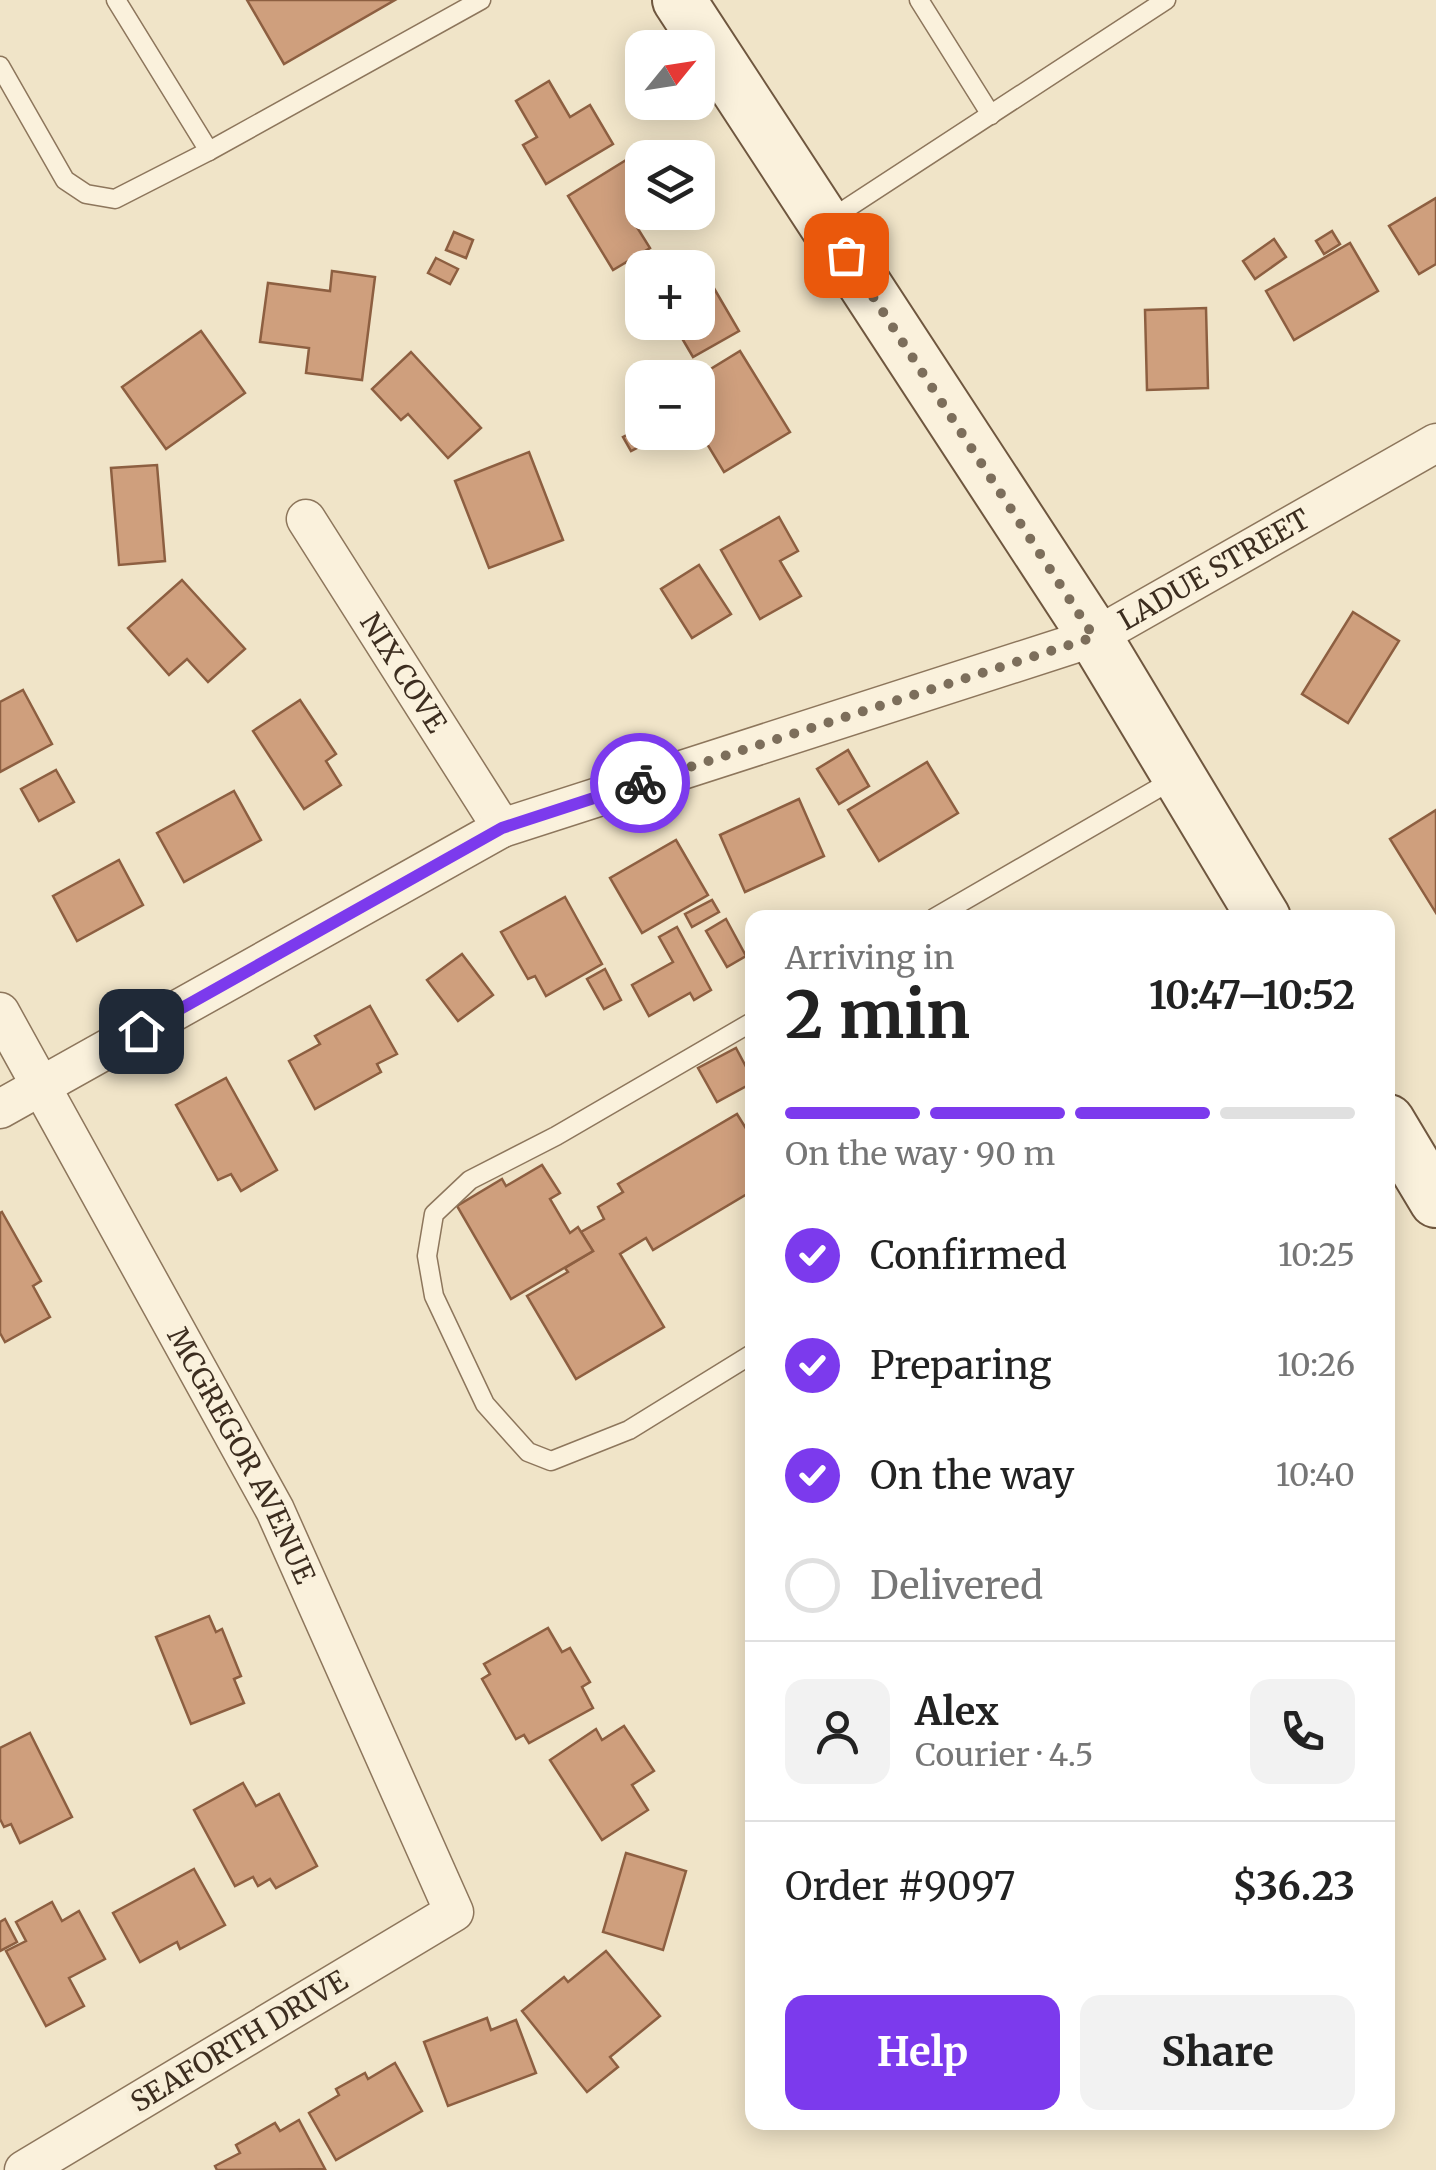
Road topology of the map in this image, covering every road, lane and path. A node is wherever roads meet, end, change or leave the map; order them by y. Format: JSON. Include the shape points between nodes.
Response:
{"nodes":[{"id":1,"x":116,"y":0,"type":"edge"},
{"id":2,"x":481,"y":0,"type":"edge"},
{"id":3,"x":679,"y":0,"type":"edge"},
{"id":4,"x":918,"y":0,"type":"edge"},
{"id":5,"x":1166,"y":0,"type":"edge"},
{"id":6,"x":0,"y":66,"type":"edge"},
{"id":7,"x":991,"y":115,"type":"junction"},
{"id":8,"x":209,"y":151,"type":"junction"},
{"id":9,"x":825,"y":223,"type":"junction"},
{"id":10,"x":1436,"y":443,"type":"edge"},
{"id":11,"x":306,"y":519,"type":"dead end"},
{"id":12,"x":1094,"y":637,"type":"junction"},
{"id":13,"x":1179,"y":776,"type":"junction"},
{"id":14,"x":502,"y":828,"type":"junction"},
{"id":15,"x":948,"y":910,"type":"edge"},
{"id":16,"x":1259,"y":910,"type":"edge"},
{"id":17,"x":0,"y":1012,"type":"edge"},
{"id":18,"x":745,"y":1026,"type":"edge"},
{"id":19,"x":42,"y":1086,"type":"junction"},
{"id":20,"x":0,"y":1109,"type":"edge"},
{"id":21,"x":1395,"y":1133,"type":"edge"},
{"id":22,"x":1436,"y":1201,"type":"edge"},
{"id":23,"x":745,"y":1358,"type":"edge"},
{"id":24,"x":454,"y":1912,"type":"joint"},
{"id":25,"x":0,"y":2146,"type":"edge"},
{"id":26,"x":12,"y":2170,"type":"edge"},
{"id":27,"x":24,"y":2170,"type":"edge"}],
"edges":[{"from":1,"to":8,"type":"lane"},
{"from":2,"to":8,"type":"lane"},
{"from":3,"to":9,"type":"main road"},
{"from":4,"to":7,"type":"lane"},
{"from":5,"to":7,"type":"lane"},
{"from":6,"to":8,"type":"lane","via":[[65,180],[86,194],[115,199]]},
{"from":7,"to":9,"type":"lane"},
{"from":9,"to":12,"type":"main road"},
{"from":10,"to":12,"type":"street","name":"LADUE STREET"},
{"from":11,"to":14,"type":"street","name":"NIX COVE"},
{"from":12,"to":13,"type":"main road"},
{"from":12,"to":14,"type":"street","name":"LADUE STREET"},
{"from":13,"to":15,"type":"lane"},
{"from":13,"to":16,"type":"main road"},
{"from":14,"to":19,"type":"street","name":"LADUE STREET"},
{"from":17,"to":19,"type":"street","name":"MCGREGOR AVENUE"},
{"from":18,"to":23,"type":"lane","via":[[470,1180],[434,1214],[427,1256],[434,1296],[486,1404],[528,1452],[551,1461],[629,1430]]},
{"from":19,"to":20,"type":"street","name":"LADUE STREET"},
{"from":19,"to":24,"type":"street","name":"MCGREGOR AVENUE","via":[[275,1510]]},
{"from":21,"to":22,"type":"main road"},
{"from":24,"to":27,"type":"street","name":"SEAFORTH DRIVE"},
{"from":25,"to":26,"type":"street"}]}
